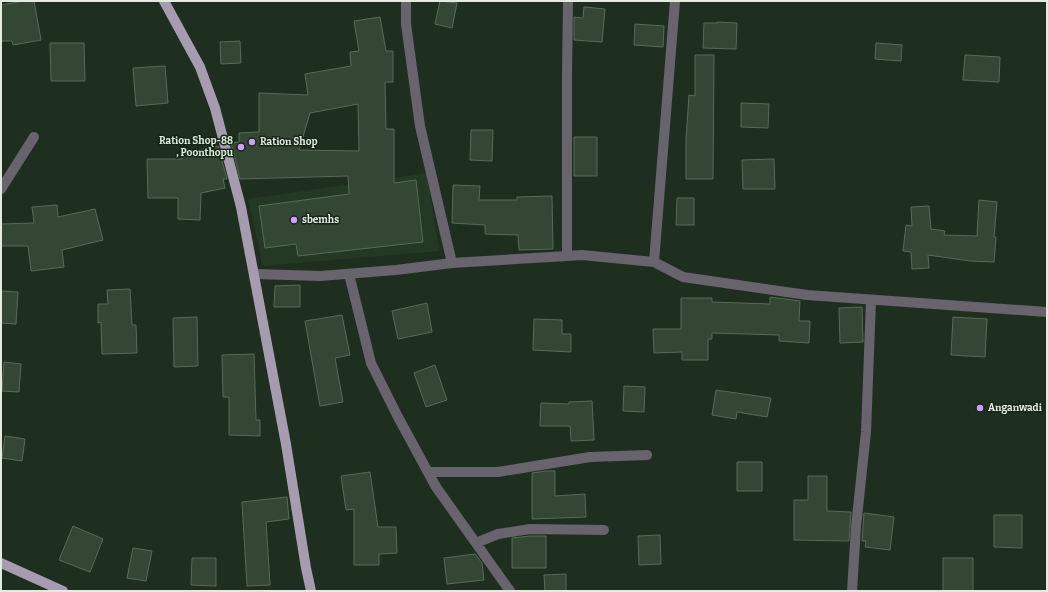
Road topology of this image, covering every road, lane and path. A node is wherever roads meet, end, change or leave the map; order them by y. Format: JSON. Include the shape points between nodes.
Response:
{"nodes":[{"id":1,"x":164,"y":1,"type":"edge"},
{"id":2,"x":406,"y":1,"type":"edge"},
{"id":3,"x":568,"y":1,"type":"edge"},
{"id":4,"x":675,"y":1,"type":"edge"},
{"id":5,"x":34,"y":137,"type":"dead end"},
{"id":6,"x":1,"y":189,"type":"edge"},
{"id":7,"x":567,"y":256,"type":"junction"},
{"id":8,"x":654,"y":262,"type":"junction"},
{"id":9,"x":452,"y":263,"type":"junction"},
{"id":10,"x":255,"y":274,"type":"junction"},
{"id":11,"x":349,"y":274,"type":"junction"},
{"id":12,"x":870,"y":300,"type":"junction"},
{"id":13,"x":1047,"y":312,"type":"edge"},
{"id":14,"x":647,"y":455,"type":"dead end"},
{"id":15,"x":428,"y":472,"type":"junction"},
{"id":16,"x":604,"y":530,"type":"dead end"},
{"id":17,"x":476,"y":544,"type":"junction"},
{"id":18,"x":1,"y":563,"type":"edge"},
{"id":19,"x":63,"y":591,"type":"edge"},
{"id":20,"x":311,"y":591,"type":"edge"},
{"id":21,"x":510,"y":591,"type":"edge"},
{"id":22,"x":852,"y":591,"type":"edge"}],
"edges":[{"from":1,"to":10,"type":"main road","via":[[200,67],[215,108],[242,207]]},
{"from":2,"to":9,"type":"street","via":[[406,24],[420,126]]},
{"from":3,"to":7,"type":"street"},
{"from":4,"to":8,"type":"street"},
{"from":5,"to":6,"type":"street"},
{"from":7,"to":8,"type":"street","via":[[582,255]]},
{"from":7,"to":9,"type":"street"},
{"from":8,"to":12,"type":"street","via":[[683,277],[807,296]]},
{"from":9,"to":11,"type":"street"},
{"from":10,"to":11,"type":"street"},
{"from":10,"to":20,"type":"main road"},
{"from":11,"to":15,"type":"street","via":[[371,363]]},
{"from":12,"to":13,"type":"street"},
{"from":12,"to":22,"type":"street","via":[[866,432]]},
{"from":14,"to":15,"type":"street","via":[[590,457],[498,472]]},
{"from":15,"to":17,"type":"street"},
{"from":16,"to":17,"type":"street","via":[[530,528],[498,534]]},
{"from":17,"to":21,"type":"street"},
{"from":18,"to":19,"type":"main road"}]}
